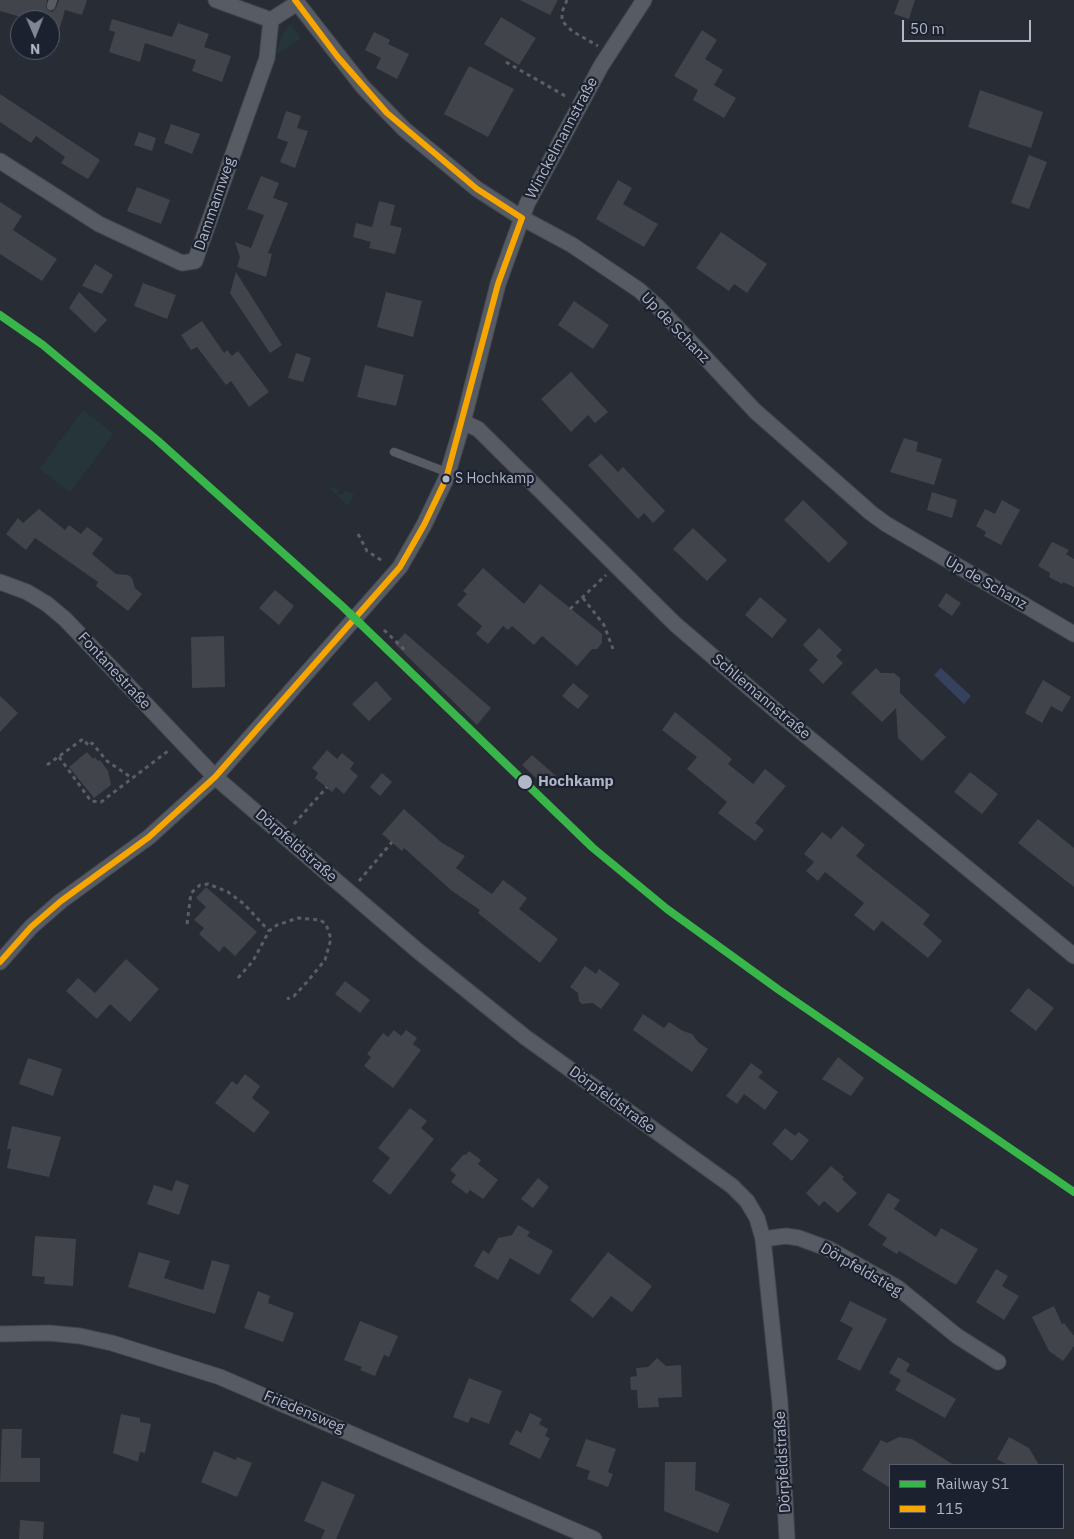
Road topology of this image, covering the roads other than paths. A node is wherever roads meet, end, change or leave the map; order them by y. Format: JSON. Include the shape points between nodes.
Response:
{"nodes":[{"id":1,"x":216,"y":0,"type":"edge"},
{"id":2,"x":644,"y":0,"type":"edge"},
{"id":3,"x":296,"y":2,"type":"edge"},
{"id":4,"x":271,"y":20,"type":"junction"},
{"id":5,"x":0,"y":161,"type":"edge"},
{"id":6,"x":522,"y":218,"type":"junction"},
{"id":7,"x":463,"y":422,"type":"junction"},
{"id":8,"x":394,"y":452,"type":"dead end"},
{"id":9,"x":448,"y":473,"type":"junction"},
{"id":10,"x":0,"y":582,"type":"edge"},
{"id":11,"x":1074,"y":634,"type":"edge"},
{"id":12,"x":215,"y":777,"type":"junction"},
{"id":13,"x":1074,"y":956,"type":"edge"},
{"id":14,"x":0,"y":962,"type":"edge"},
{"id":15,"x":763,"y":1239,"type":"junction"},
{"id":16,"x":0,"y":1334,"type":"edge"},
{"id":17,"x":998,"y":1362,"type":"dead end"},
{"id":18,"x":594,"y":1539,"type":"edge"},
{"id":19,"x":787,"y":1539,"type":"edge"}],
"edges":[{"from":1,"to":4,"type":"street"},
{"from":2,"to":6,"type":"street","name":"Winckelmannstraße","via":[[591,83]]},
{"from":3,"to":4,"type":"street"},
{"from":3,"to":6,"type":"street","name":"Up de Schanz","via":[[337,56],[393,118],[438,158]]},
{"from":4,"to":5,"type":"street","name":"Dammannweg","via":[[267,58],[195,261],[182,263],[99,224]]},
{"from":6,"to":7,"type":"street","name":"Winckelmannstraße","via":[[498,284]]},
{"from":6,"to":11,"type":"street","name":"Up de Schanz","via":[[572,245],[638,290],[658,307],[744,400],[871,513]]},
{"from":7,"to":9,"type":"street","name":"Winckelmannstraße"},
{"from":7,"to":13,"type":"street","name":"Schliemannstraße","via":[[478,429],[676,624],[788,721]]},
{"from":8,"to":9,"type":"lane"},
{"from":9,"to":12,"type":"street","name":"Winckelmannstraße","via":[[400,567]]},
{"from":10,"to":12,"type":"street","name":"Fontanestraße","via":[[27,592],[65,619]]},
{"from":12,"to":14,"type":"street","name":"Winckelmannstraße","via":[[149,837],[31,927]]},
{"from":12,"to":15,"type":"street","name":"Dörpfeldstraße","via":[[418,951],[525,1037],[732,1186],[757,1218]]},
{"from":15,"to":17,"type":"street","name":"Dörpfeldstieg","via":[[792,1237],[829,1249],[898,1288],[957,1336]]},
{"from":15,"to":19,"type":"street","name":"Dörpfeldstraße","via":[[780,1403]]},
{"from":16,"to":18,"type":"street","name":"Friedensweg","via":[[80,1336],[220,1377]]}]}
